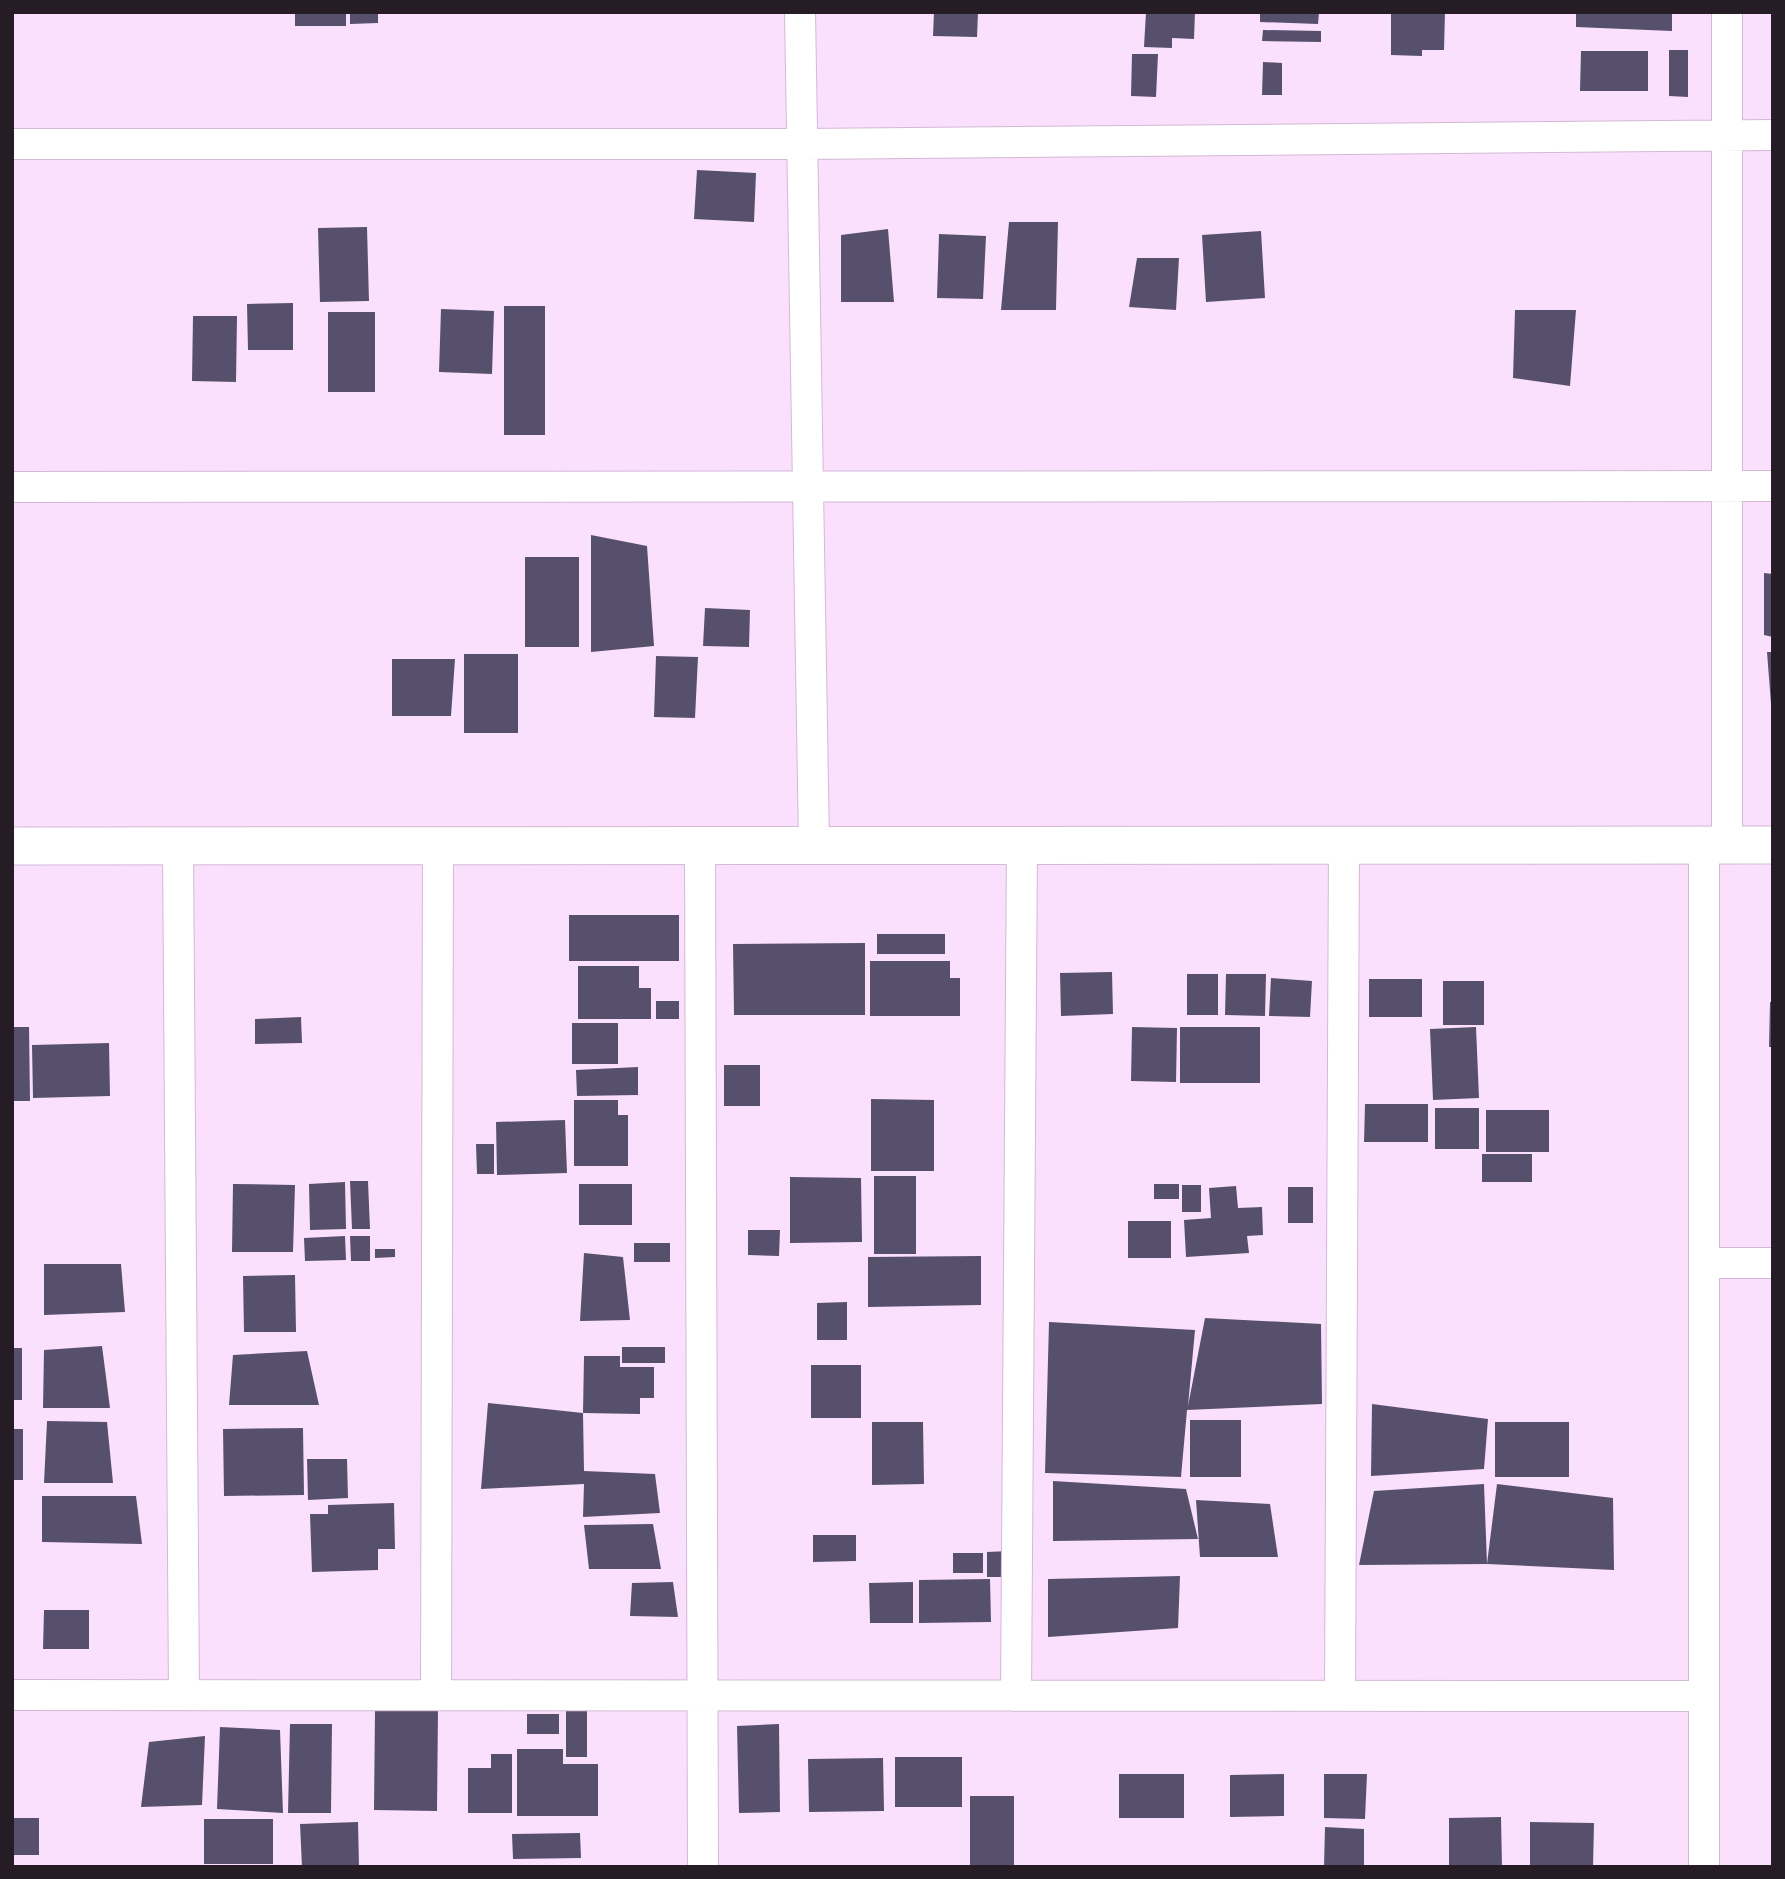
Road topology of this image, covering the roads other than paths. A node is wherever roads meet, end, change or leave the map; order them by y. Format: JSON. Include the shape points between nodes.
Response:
{"nodes":[{"id":1,"x":800,"y":12,"type":"edge"},
{"id":2,"x":1727,"y":12,"type":"edge"},
{"id":3,"x":1773,"y":135,"type":"edge"},
{"id":4,"x":1727,"y":136,"type":"junction"},
{"id":5,"x":12,"y":144,"type":"edge"},
{"id":6,"x":803,"y":144,"type":"junction"},
{"id":7,"x":808,"y":485,"type":"junction"},
{"id":8,"x":1773,"y":485,"type":"edge"},
{"id":9,"x":1727,"y":486,"type":"junction"},
{"id":10,"x":12,"y":487,"type":"edge"},
{"id":11,"x":814,"y":844,"type":"junction"},
{"id":12,"x":700,"y":845,"type":"junction"},
{"id":13,"x":1022,"y":845,"type":"junction"},
{"id":14,"x":1344,"y":845,"type":"junction"},
{"id":15,"x":1715,"y":845,"type":"junction"},
{"id":16,"x":1773,"y":845,"type":"edge"},
{"id":17,"x":12,"y":846,"type":"edge"},
{"id":18,"x":178,"y":846,"type":"junction"},
{"id":19,"x":438,"y":846,"type":"junction"},
{"id":20,"x":1704,"y":1263,"type":"junction"},
{"id":21,"x":1773,"y":1263,"type":"edge"},
{"id":22,"x":12,"y":1695,"type":"edge"},
{"id":23,"x":184,"y":1695,"type":"junction"},
{"id":24,"x":436,"y":1695,"type":"junction"},
{"id":25,"x":702,"y":1696,"type":"junction"},
{"id":26,"x":1016,"y":1696,"type":"junction"},
{"id":27,"x":1340,"y":1696,"type":"junction"},
{"id":28,"x":1704,"y":1696,"type":"junction"},
{"id":29,"x":703,"y":1867,"type":"edge"},
{"id":30,"x":1704,"y":1867,"type":"edge"}],
"edges":[{"from":1,"to":6,"type":"street"},
{"from":2,"to":4,"type":"street"},
{"from":3,"to":4,"type":"street"},
{"from":4,"to":6,"type":"street"},
{"from":4,"to":9,"type":"street"},
{"from":5,"to":6,"type":"street"},
{"from":6,"to":7,"type":"street"},
{"from":7,"to":9,"type":"street"},
{"from":7,"to":10,"type":"street"},
{"from":7,"to":11,"type":"street"},
{"from":8,"to":9,"type":"street"},
{"from":9,"to":15,"type":"street"},
{"from":11,"to":12,"type":"street"},
{"from":11,"to":13,"type":"street"},
{"from":12,"to":19,"type":"street"},
{"from":12,"to":25,"type":"street"},
{"from":13,"to":14,"type":"street"},
{"from":13,"to":26,"type":"street"},
{"from":14,"to":15,"type":"street"},
{"from":14,"to":27,"type":"street"},
{"from":15,"to":16,"type":"street"},
{"from":15,"to":20,"type":"street"},
{"from":17,"to":18,"type":"street"},
{"from":18,"to":19,"type":"street"},
{"from":18,"to":23,"type":"street"},
{"from":19,"to":24,"type":"street"},
{"from":20,"to":21,"type":"street"},
{"from":20,"to":28,"type":"street"},
{"from":22,"to":23,"type":"street"},
{"from":23,"to":24,"type":"street"},
{"from":24,"to":25,"type":"street"},
{"from":25,"to":26,"type":"street"},
{"from":25,"to":29,"type":"street"},
{"from":26,"to":27,"type":"street"},
{"from":27,"to":28,"type":"street"},
{"from":28,"to":30,"type":"street"}]}
